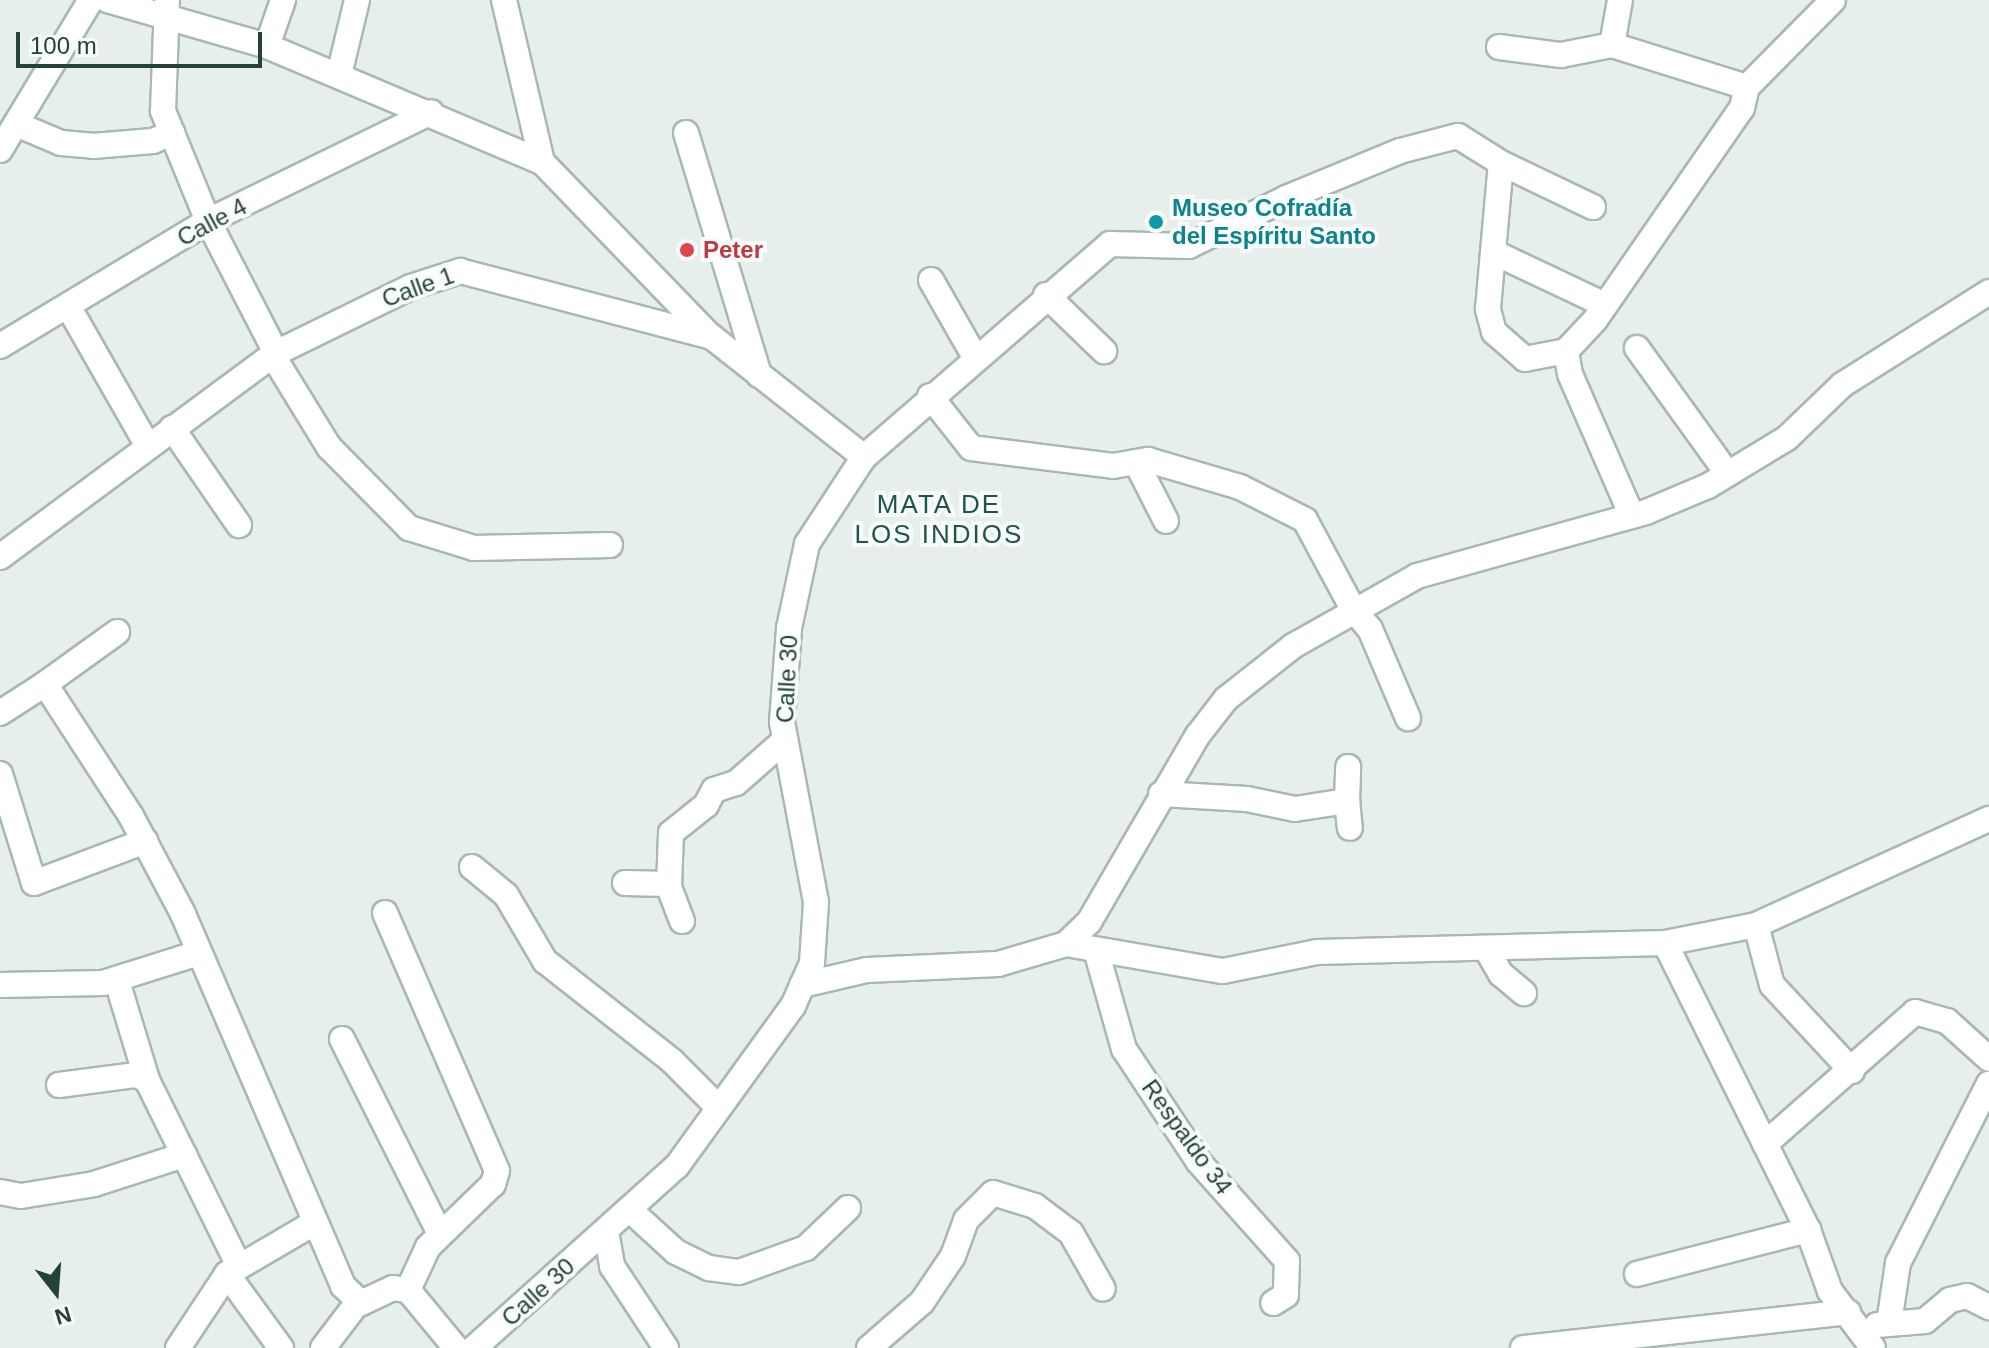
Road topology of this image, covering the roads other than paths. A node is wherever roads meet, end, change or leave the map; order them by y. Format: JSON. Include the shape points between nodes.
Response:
{"nodes":[{"id":1,"x":91,"y":0,"type":"edge"},
{"id":2,"x":107,"y":0,"type":"edge"},
{"id":3,"x":283,"y":0,"type":"edge"},
{"id":4,"x":357,"y":0,"type":"edge"},
{"id":5,"x":504,"y":0,"type":"edge"},
{"id":6,"x":1620,"y":0,"type":"edge"},
{"id":7,"x":1833,"y":0,"type":"edge"},
{"id":8,"x":167,"y":8,"type":"edge"},
{"id":9,"x":1612,"y":45,"type":"junction"},
{"id":10,"x":267,"y":46,"type":"junction"},
{"id":11,"x":1499,"y":47,"type":"dead end"},
{"id":12,"x":339,"y":75,"type":"junction"},
{"id":13,"x":1747,"y":87,"type":"junction"},
{"id":14,"x":431,"y":112,"type":"junction"},
{"id":15,"x":16,"y":124,"type":"junction"},
{"id":16,"x":172,"y":133,"type":"junction"},
{"id":17,"x":686,"y":133,"type":"dead end"},
{"id":18,"x":0,"y":150,"type":"edge"},
{"id":19,"x":542,"y":162,"type":"junction"},
{"id":20,"x":1501,"y":163,"type":"junction"},
{"id":21,"x":1593,"y":207,"type":"dead end"},
{"id":22,"x":208,"y":221,"type":"junction"},
{"id":23,"x":1493,"y":252,"type":"junction"},
{"id":24,"x":931,"y":280,"type":"dead end"},
{"id":25,"x":1989,"y":292,"type":"edge"},
{"id":26,"x":1046,"y":295,"type":"junction"},
{"id":27,"x":1605,"y":305,"type":"junction"},
{"id":28,"x":68,"y":306,"type":"junction"},
{"id":29,"x":712,"y":337,"type":"junction"},
{"id":30,"x":0,"y":346,"type":"edge"},
{"id":31,"x":1637,"y":348,"type":"dead end"},
{"id":32,"x":1104,"y":351,"type":"dead end"},
{"id":33,"x":1566,"y":351,"type":"junction"},
{"id":34,"x":274,"y":354,"type":"junction"},
{"id":35,"x":975,"y":357,"type":"junction"},
{"id":36,"x":759,"y":375,"type":"junction"},
{"id":37,"x":930,"y":396,"type":"junction"},
{"id":38,"x":172,"y":428,"type":"junction"},
{"id":39,"x":148,"y":446,"type":"junction"},
{"id":40,"x":864,"y":457,"type":"junction"},
{"id":41,"x":1136,"y":462,"type":"junction"},
{"id":42,"x":1728,"y":474,"type":"junction"},
{"id":43,"x":1632,"y":516,"type":"junction"},
{"id":44,"x":1166,"y":521,"type":"dead end"},
{"id":45,"x":239,"y":525,"type":"dead end"},
{"id":46,"x":610,"y":545,"type":"dead end"},
{"id":47,"x":0,"y":557,"type":"edge"},
{"id":48,"x":1353,"y":609,"type":"junction"},
{"id":49,"x":117,"y":632,"type":"dead end"},
{"id":50,"x":45,"y":684,"type":"junction"},
{"id":51,"x":0,"y":713,"type":"edge"},
{"id":52,"x":1408,"y":718,"type":"dead end"},
{"id":53,"x":785,"y":740,"type":"junction"},
{"id":54,"x":1348,"y":767,"type":"dead end"},
{"id":55,"x":0,"y":774,"type":"edge"},
{"id":56,"x":1161,"y":794,"type":"junction"},
{"id":57,"x":1347,"y":801,"type":"junction"},
{"id":58,"x":1989,"y":819,"type":"edge"},
{"id":59,"x":1350,"y":828,"type":"dead end"},
{"id":60,"x":145,"y":841,"type":"junction"},
{"id":61,"x":472,"y":867,"type":"dead end"},
{"id":62,"x":625,"y":883,"type":"dead end"},
{"id":63,"x":669,"y":884,"type":"junction"},
{"id":64,"x":385,"y":913,"type":"dead end"},
{"id":65,"x":682,"y":921,"type":"dead end"},
{"id":66,"x":1756,"y":925,"type":"junction"},
{"id":67,"x":1665,"y":943,"type":"junction"},
{"id":68,"x":1066,"y":944,"type":"junction"},
{"id":69,"x":1096,"y":950,"type":"junction"},
{"id":70,"x":1487,"y":950,"type":"junction"},
{"id":71,"x":199,"y":953,"type":"junction"},
{"id":72,"x":117,"y":981,"type":"junction"},
{"id":73,"x":0,"y":985,"type":"edge"},
{"id":74,"x":802,"y":985,"type":"junction"},
{"id":75,"x":1524,"y":993,"type":"dead end"},
{"id":76,"x":342,"y":1039,"type":"dead end"},
{"id":77,"x":1989,"y":1059,"type":"edge"},
{"id":78,"x":1852,"y":1071,"type":"junction"},
{"id":79,"x":147,"y":1080,"type":"junction"},
{"id":80,"x":1989,"y":1084,"type":"edge"},
{"id":81,"x":59,"y":1085,"type":"dead end"},
{"id":82,"x":719,"y":1108,"type":"junction"},
{"id":83,"x":1765,"y":1144,"type":"junction"},
{"id":84,"x":184,"y":1155,"type":"junction"},
{"id":85,"x":0,"y":1192,"type":"edge"},
{"id":86,"x":848,"y":1208,"type":"dead end"},
{"id":87,"x":630,"y":1210,"type":"junction"},
{"id":88,"x":314,"y":1223,"type":"junction"},
{"id":89,"x":1808,"y":1230,"type":"junction"},
{"id":90,"x":606,"y":1231,"type":"junction"},
{"id":91,"x":439,"y":1232,"type":"junction"},
{"id":92,"x":232,"y":1269,"type":"junction"},
{"id":93,"x":1637,"y":1274,"type":"dead end"},
{"id":94,"x":1103,"y":1289,"type":"dead end"},
{"id":95,"x":408,"y":1290,"type":"junction"},
{"id":96,"x":358,"y":1302,"type":"junction"},
{"id":97,"x":1273,"y":1303,"type":"dead end"},
{"id":98,"x":1989,"y":1307,"type":"edge"},
{"id":99,"x":1889,"y":1323,"type":"junction"},
{"id":100,"x":1861,"y":1335,"type":"edge"},
{"id":101,"x":178,"y":1348,"type":"edge"},
{"id":102,"x":281,"y":1348,"type":"edge"},
{"id":103,"x":323,"y":1348,"type":"edge"},
{"id":104,"x":456,"y":1348,"type":"edge"},
{"id":105,"x":474,"y":1348,"type":"edge"},
{"id":106,"x":666,"y":1348,"type":"edge"},
{"id":107,"x":869,"y":1348,"type":"edge"},
{"id":108,"x":1523,"y":1348,"type":"edge"}],
"edges":[{"from":1,"to":15,"type":"street"},
{"from":2,"to":8,"type":"street"},
{"from":3,"to":10,"type":"street"},
{"from":4,"to":12,"type":"street"},
{"from":5,"to":19,"type":"street"},
{"from":6,"to":9,"type":"street"},
{"from":7,"to":13,"type":"street"},
{"from":8,"to":10,"type":"street"},
{"from":8,"to":16,"type":"street","via":[[163,111]]},
{"from":9,"to":11,"type":"street","via":[[1561,55]]},
{"from":9,"to":13,"type":"street"},
{"from":10,"to":12,"type":"street"},
{"from":12,"to":14,"type":"street"},
{"from":13,"to":27,"type":"street","via":[[1742,108]]},
{"from":14,"to":19,"type":"street"},
{"from":14,"to":22,"type":"street","name":"Calle 4"},
{"from":15,"to":16,"type":"street","via":[[61,143],[93,146],[153,141]]},
{"from":15,"to":18,"type":"street"},
{"from":16,"to":22,"type":"street"},
{"from":17,"to":36,"type":"street"},
{"from":19,"to":29,"type":"street"},
{"from":20,"to":21,"type":"street"},
{"from":20,"to":23,"type":"street"},
{"from":20,"to":26,"type":"street","name":"Calle 30","via":[[1458,136],[1400,151],[1189,246],[1110,244]]},
{"from":22,"to":28,"type":"street","name":"Calle 4"},
{"from":22,"to":34,"type":"street"},
{"from":23,"to":27,"type":"street"},
{"from":23,"to":33,"type":"street","via":[[1488,309],[1494,332],[1525,359]]},
{"from":24,"to":35,"type":"street"},
{"from":25,"to":42,"type":"street","via":[[1842,385],[1787,438]]},
{"from":26,"to":32,"type":"street"},
{"from":26,"to":35,"type":"street","name":"Calle 30"},
{"from":27,"to":33,"type":"street"},
{"from":28,"to":30,"type":"street","name":"Calle 4"},
{"from":28,"to":39,"type":"street"},
{"from":29,"to":34,"type":"street","name":"Calle 1","via":[[468,270],[411,287]]},
{"from":29,"to":36,"type":"street","name":"Calle 1"},
{"from":31,"to":42,"type":"street"},
{"from":33,"to":43,"type":"street","via":[[1570,374]]},
{"from":34,"to":38,"type":"street","name":"Calle 1"},
{"from":34,"to":46,"type":"street","via":[[329,447],[409,528],[474,548]]},
{"from":35,"to":37,"type":"street","name":"Calle 30"},
{"from":36,"to":40,"type":"street","name":"Calle 1"},
{"from":37,"to":40,"type":"street","name":"Calle 30"},
{"from":37,"to":41,"type":"street","via":[[971,448],[1084,464]]},
{"from":38,"to":39,"type":"street","name":"Calle 1"},
{"from":38,"to":45,"type":"street"},
{"from":39,"to":47,"type":"street","name":"Calle 1"},
{"from":40,"to":53,"type":"street","name":"Calle 30","via":[[807,544],[789,628]]},
{"from":41,"to":44,"type":"street"},
{"from":41,"to":48,"type":"street","via":[[1240,487],[1305,520]]},
{"from":42,"to":43,"type":"street"},
{"from":43,"to":48,"type":"street","via":[[1417,576]]},
{"from":48,"to":52,"type":"street","via":[[1370,629]]},
{"from":48,"to":56,"type":"street","via":[[1293,646],[1226,699]]},
{"from":49,"to":50,"type":"street"},
{"from":50,"to":51,"type":"street"},
{"from":50,"to":60,"type":"street"},
{"from":53,"to":63,"type":"street","via":[[736,783],[714,790],[706,805],[671,833]]},
{"from":53,"to":74,"type":"street","name":"Calle 30","via":[[816,902],[812,963]]},
{"from":54,"to":57,"type":"street"},
{"from":55,"to":60,"type":"street","via":[[34,883]]},
{"from":56,"to":57,"type":"street","via":[[1247,799],[1295,809]]},
{"from":56,"to":68,"type":"street","via":[[1089,922]]},
{"from":57,"to":59,"type":"street"},
{"from":58,"to":66,"type":"street"},
{"from":60,"to":71,"type":"street"},
{"from":61,"to":82,"type":"street","via":[[506,895],[545,961],[672,1061]]},
{"from":62,"to":63,"type":"street"},
{"from":63,"to":65,"type":"street"},
{"from":64,"to":91,"type":"street","via":[[497,1171],[493,1184]]},
{"from":66,"to":67,"type":"street"},
{"from":66,"to":78,"type":"street","via":[[1772,985]]},
{"from":67,"to":70,"type":"street"},
{"from":67,"to":83,"type":"street"},
{"from":68,"to":69,"type":"street"},
{"from":68,"to":74,"type":"street","via":[[998,964],[867,970]]},
{"from":69,"to":70,"type":"street","via":[[1223,971],[1317,952]]},
{"from":69,"to":97,"type":"street","name":"Respaldo 34","via":[[1124,1049],[1198,1161],[1287,1261],[1286,1295]]},
{"from":70,"to":75,"type":"street","via":[[1501,974]]},
{"from":71,"to":72,"type":"street"},
{"from":71,"to":88,"type":"street"},
{"from":72,"to":73,"type":"street"},
{"from":72,"to":79,"type":"street"},
{"from":74,"to":82,"type":"street","name":"Calle 30"},
{"from":76,"to":91,"type":"street"},
{"from":77,"to":78,"type":"street","via":[[1925,1010],[1902,1019]]},
{"from":78,"to":83,"type":"street"},
{"from":79,"to":81,"type":"street","via":[[136,1075]]},
{"from":79,"to":84,"type":"street"},
{"from":80,"to":99,"type":"street","via":[[1898,1263]]},
{"from":82,"to":87,"type":"street","name":"Calle 30","via":[[677,1166]]},
{"from":83,"to":89,"type":"street"},
{"from":84,"to":85,"type":"street","via":[[94,1184],[21,1196]]},
{"from":84,"to":92,"type":"street"},
{"from":86,"to":87,"type":"street","via":[[806,1248],[739,1272],[709,1268],[676,1252]]},
{"from":87,"to":90,"type":"street","name":"Calle 30"},
{"from":88,"to":92,"type":"street"},
{"from":88,"to":96,"type":"street","via":[[338,1278]]},
{"from":89,"to":93,"type":"street"},
{"from":89,"to":100,"type":"street","via":[[1830,1291]]},
{"from":90,"to":105,"type":"street","name":"Calle 30"},
{"from":90,"to":106,"type":"street","via":[[612,1266]]},
{"from":91,"to":95,"type":"street"},
{"from":92,"to":101,"type":"street"},
{"from":92,"to":102,"type":"street"},
{"from":94,"to":107,"type":"street","via":[[1071,1233],[1035,1206],[993,1193],[966,1220],[953,1256],[922,1302]]},
{"from":95,"to":96,"type":"street","via":[[393,1288]]},
{"from":95,"to":104,"type":"street"},
{"from":96,"to":103,"type":"street"},
{"from":98,"to":99,"type":"street","via":[[1967,1296],[1950,1300],[1925,1321]]},
{"from":99,"to":100,"type":"street"},
{"from":100,"to":108,"type":"street"}]}
